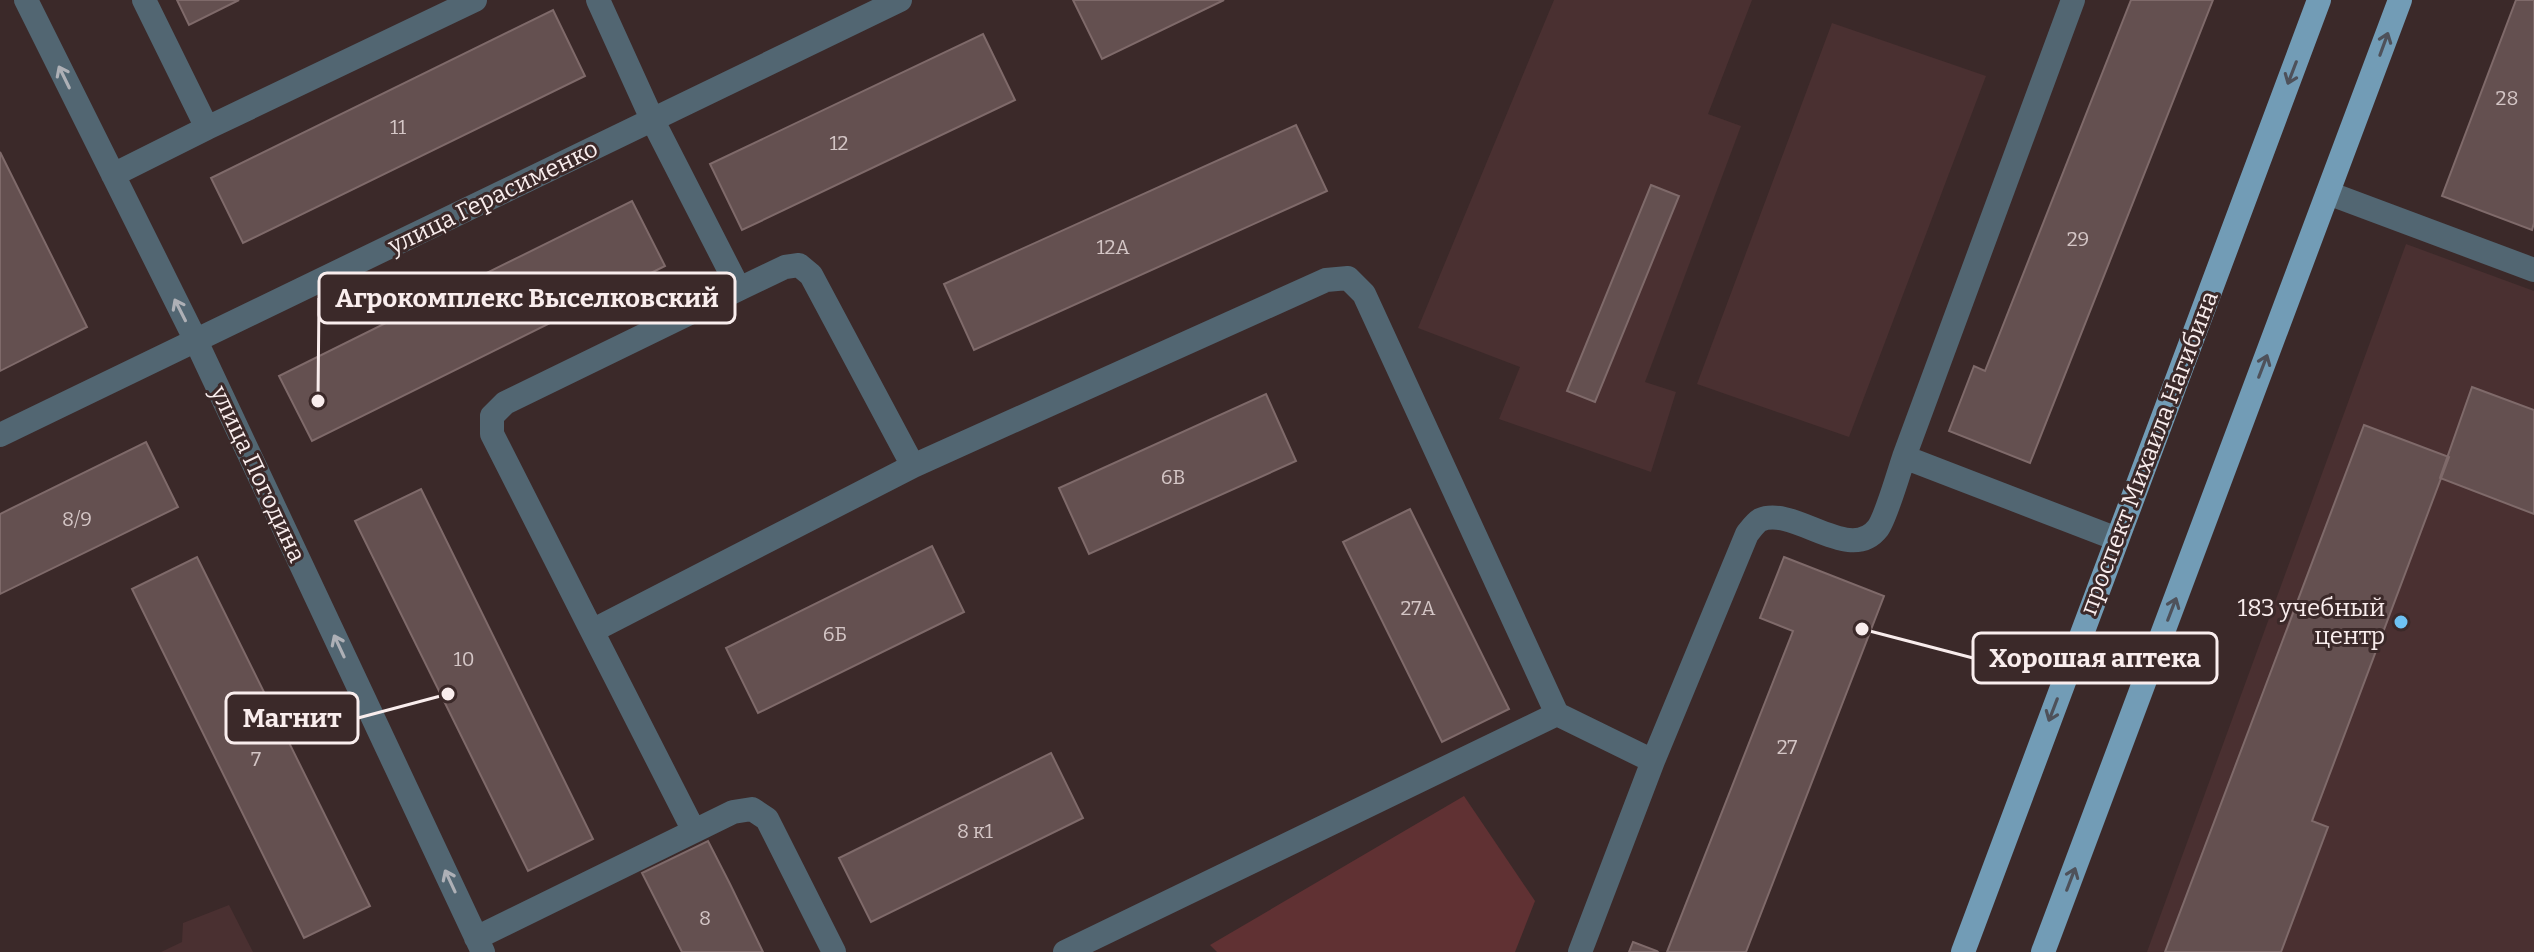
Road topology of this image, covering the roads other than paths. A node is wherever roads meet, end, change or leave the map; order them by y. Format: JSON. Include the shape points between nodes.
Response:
{"nodes":[{"id":1,"x":26,"y":0,"type":"edge"},
{"id":2,"x":144,"y":0,"type":"edge"},
{"id":3,"x":598,"y":0,"type":"edge"},
{"id":4,"x":900,"y":0,"type":"edge"},
{"id":5,"x":2073,"y":0,"type":"edge"},
{"id":6,"x":2319,"y":0,"type":"edge"},
{"id":7,"x":2400,"y":0,"type":"edge"},
{"id":8,"x":459,"y":3,"type":"edge"},
{"id":9,"x":652,"y":119,"type":"junction"},
{"id":10,"x":207,"y":128,"type":"junction"},
{"id":11,"x":113,"y":175,"type":"junction"},
{"id":12,"x":2328,"y":193,"type":"junction"},
{"id":13,"x":2534,"y":270,"type":"edge"},
{"id":14,"x":739,"y":289,"type":"junction"},
{"id":15,"x":196,"y":341,"type":"junction"},
{"id":16,"x":0,"y":435,"type":"edge"},
{"id":17,"x":1904,"y":457,"type":"junction"},
{"id":18,"x":913,"y":466,"type":"junction"},
{"id":19,"x":2117,"y":539,"type":"junction"},
{"id":20,"x":592,"y":631,"type":"junction"},
{"id":21,"x":1557,"y":714,"type":"junction"},
{"id":22,"x":1653,"y":761,"type":"junction"},
{"id":23,"x":694,"y":831,"type":"junction"},
{"id":24,"x":480,"y":945,"type":"edge"},
{"id":25,"x":834,"y":952,"type":"edge"},
{"id":26,"x":1065,"y":952,"type":"edge"},
{"id":27,"x":1580,"y":952,"type":"edge"},
{"id":28,"x":1963,"y":952,"type":"edge"},
{"id":29,"x":2043,"y":952,"type":"edge"}],
"edges":[{"from":11,"to":1,"type":"street","name":"улица Погодина","one_way":true},
{"from":2,"to":10,"type":"street"},
{"from":3,"to":9,"type":"street"},
{"from":4,"to":9,"type":"street","name":"улица Герасименко"},
{"from":5,"to":17,"type":"street"},
{"from":6,"to":19,"type":"main road","name":"проспект Михаила Нагибина","one_way":true},
{"from":12,"to":7,"type":"main road","one_way":true},
{"from":8,"to":10,"type":"street"},
{"from":9,"to":14,"type":"street"},
{"from":9,"to":15,"type":"street","name":"улица Герасименко"},
{"from":10,"to":11,"type":"street"},
{"from":15,"to":11,"type":"street","name":"улица Погодина","one_way":true},
{"from":12,"to":13,"type":"street"},
{"from":29,"to":12,"type":"main road","one_way":true},
{"from":14,"to":18,"type":"street","via":[[785,267],[799,265],[811,275]]},
{"from":14,"to":20,"type":"street","via":[[505,403],[492,416],[492,434]]},
{"from":15,"to":16,"type":"street","name":"улица Герасименко"},
{"from":24,"to":15,"type":"street","name":"улица Погодина","one_way":true},
{"from":17,"to":19,"type":"street"},
{"from":17,"to":22,"type":"street","via":[[1878,528],[1864,539],[1845,540],[1778,517],[1759,521],[1747,534]]},
{"from":18,"to":20,"type":"street"},
{"from":18,"to":21,"type":"street","via":[[1326,280],[1348,278],[1364,294]]},
{"from":19,"to":28,"type":"main road","name":"проспект Михаила Нагибина","one_way":true},
{"from":20,"to":23,"type":"street"},
{"from":21,"to":22,"type":"street"},
{"from":21,"to":26,"type":"street"},
{"from":22,"to":27,"type":"street"},
{"from":23,"to":24,"type":"street"},
{"from":23,"to":25,"type":"street","via":[[733,812],[752,809],[767,819]]}]}
